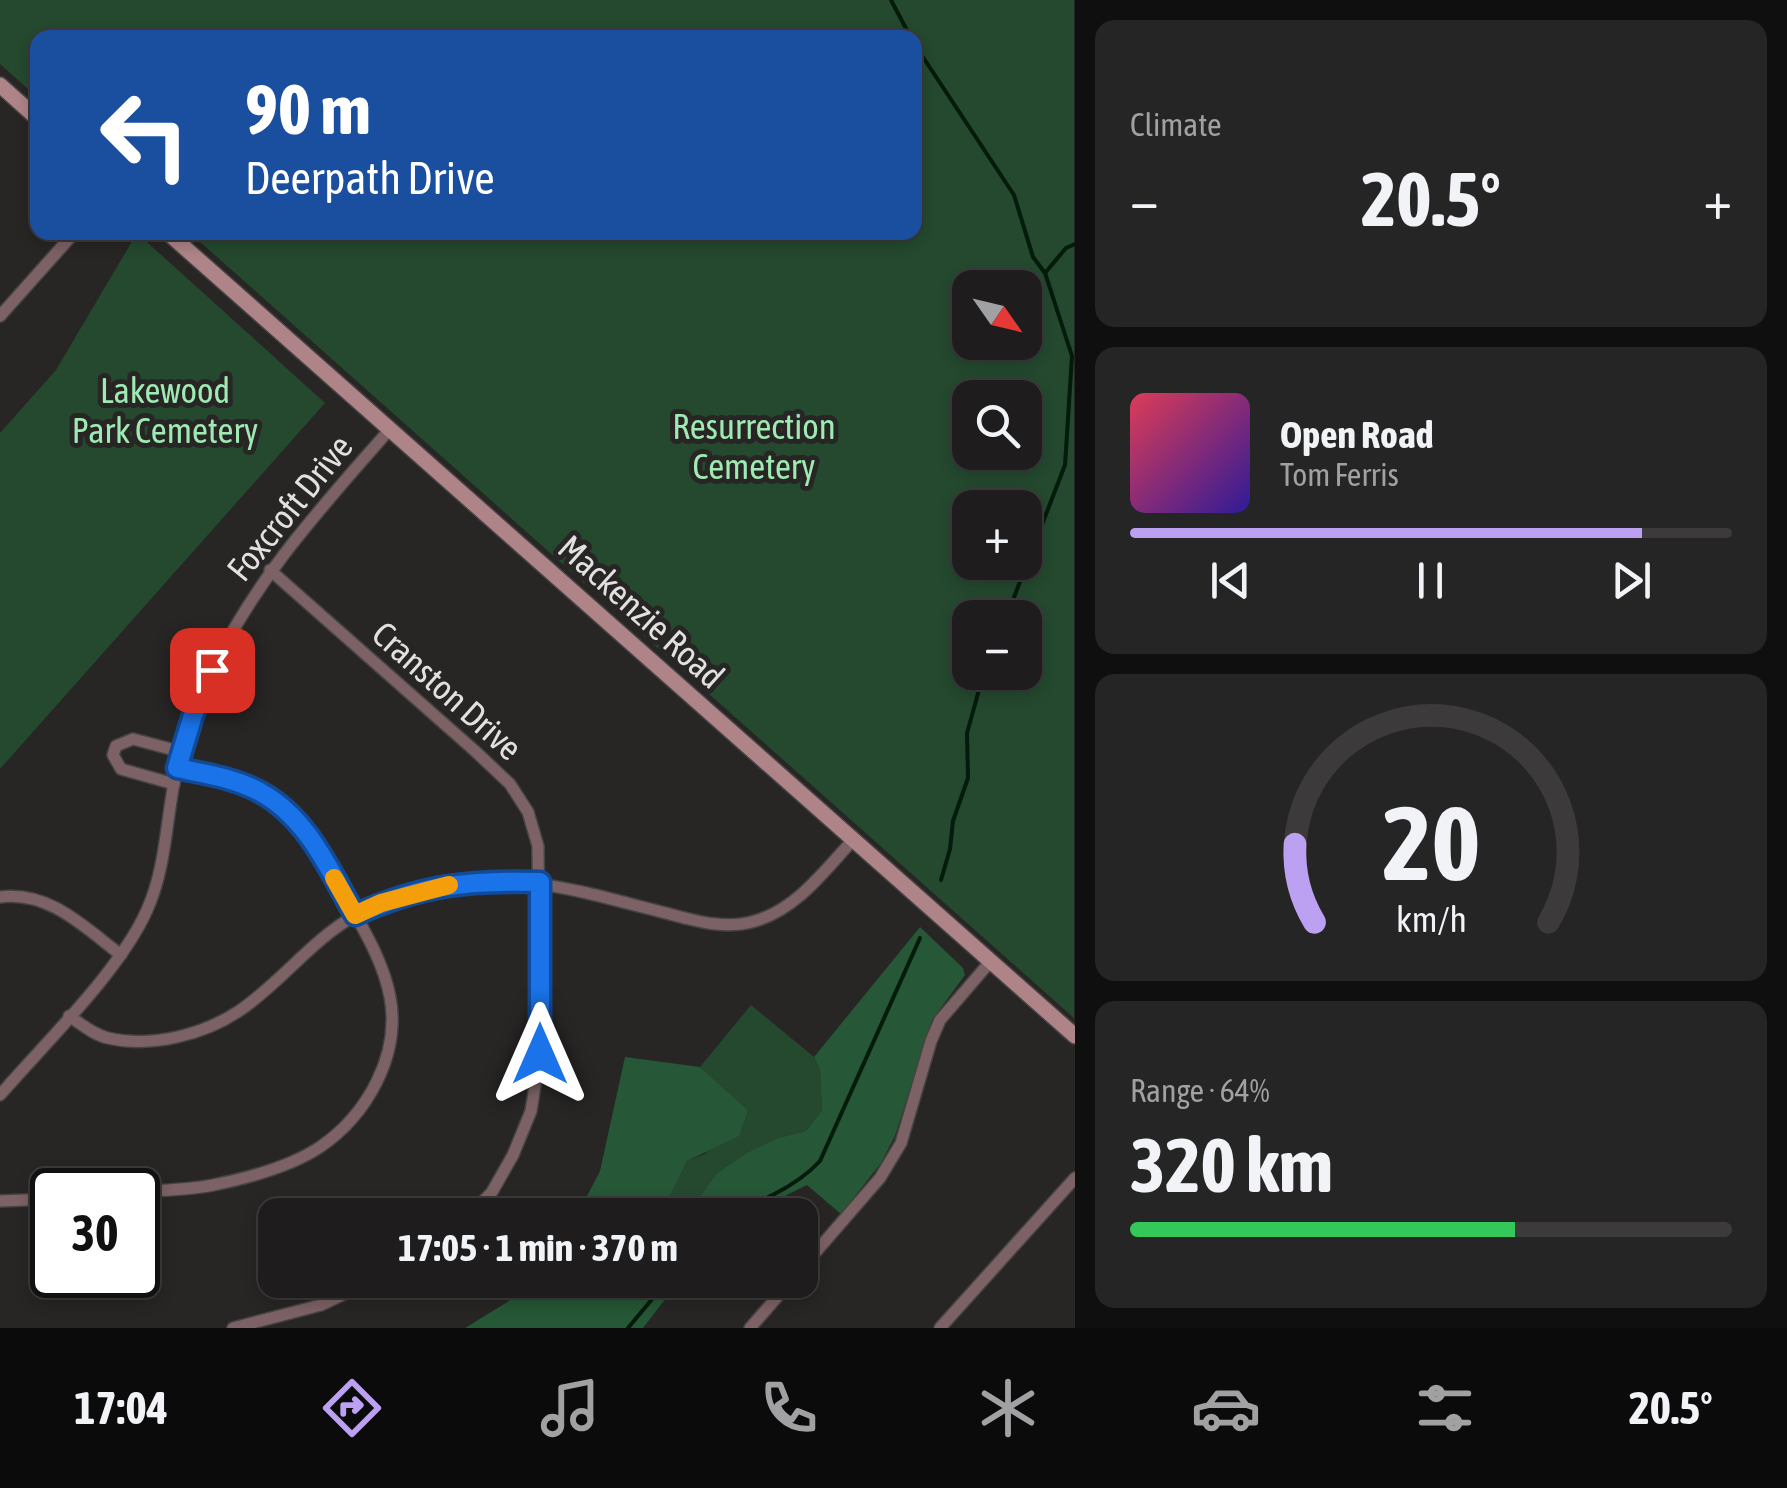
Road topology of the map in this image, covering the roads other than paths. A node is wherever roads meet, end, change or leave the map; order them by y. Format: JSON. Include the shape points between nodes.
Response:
{"nodes":[{"id":1,"x":2,"y":91,"type":"edge"},
{"id":2,"x":30,"y":112,"type":"edge"},
{"id":3,"x":68,"y":240,"type":"edge"},
{"id":4,"x":176,"y":240,"type":"edge"},
{"id":5,"x":0,"y":316,"type":"edge"},
{"id":6,"x":390,"y":429,"type":"junction"},
{"id":7,"x":270,"y":570,"type":"junction"},
{"id":8,"x":182,"y":752,"type":"junction"},
{"id":9,"x":177,"y":768,"type":"junction"},
{"id":10,"x":174,"y":784,"type":"junction"},
{"id":11,"x":853,"y":840,"type":"junction"},
{"id":12,"x":540,"y":882,"type":"junction"},
{"id":13,"x":0,"y":897,"type":"edge"},
{"id":14,"x":355,"y":915,"type":"junction"},
{"id":15,"x":121,"y":955,"type":"junction"},
{"id":16,"x":990,"y":962,"type":"junction"},
{"id":17,"x":69,"y":1016,"type":"junction"},
{"id":18,"x":1074,"y":1036,"type":"edge"},
{"id":19,"x":0,"y":1095,"type":"edge"},
{"id":20,"x":1074,"y":1178,"type":"edge"},
{"id":21,"x":160,"y":1190,"type":"edge"},
{"id":22,"x":486,"y":1198,"type":"edge"},
{"id":23,"x":30,"y":1200,"type":"edge"},
{"id":24,"x":0,"y":1201,"type":"edge"},
{"id":25,"x":818,"y":1249,"type":"edge"},
{"id":26,"x":335,"y":1298,"type":"edge"},
{"id":27,"x":776,"y":1298,"type":"edge"},
{"id":28,"x":232,"y":1328,"type":"edge"},
{"id":29,"x":750,"y":1328,"type":"edge"},
{"id":30,"x":940,"y":1328,"type":"edge"}],
"edges":[{"from":1,"to":2,"type":"main road"},
{"from":3,"to":5,"type":"street"},
{"from":4,"to":6,"type":"main road","name":"Mackenzie Road"},
{"from":6,"to":7,"type":"street","name":"Foxcroft Drive"},
{"from":6,"to":11,"type":"main road","name":"Mackenzie Road"},
{"from":7,"to":8,"type":"street","name":"Foxcroft Drive","via":[[212,670]]},
{"from":7,"to":12,"type":"street","name":"Cranston Drive","via":[[510,784],[528,812]]},
{"from":8,"to":9,"type":"street","name":"Foxcroft Drive"},
{"from":8,"to":10,"type":"street","via":[[133,739],[113,754],[122,769]]},
{"from":9,"to":10,"type":"street","name":"Foxcroft Drive"},
{"from":9,"to":14,"type":"street","via":[[246,786],[288,812],[309,835]]},
{"from":10,"to":15,"type":"street","name":"Foxcroft Drive","via":[[152,896]]},
{"from":11,"to":12,"type":"street","via":[[786,906],[732,926]]},
{"from":11,"to":16,"type":"main road","name":"Mackenzie Road"},
{"from":12,"to":14,"type":"street","via":[[479,880],[432,888]]},
{"from":12,"to":22,"type":"street","name":"Cranston Drive","via":[[540,1054],[531,1111]]},
{"from":13,"to":15,"type":"street","via":[[33,897],[57,907]]},
{"from":14,"to":17,"type":"street","via":[[240,1010],[211,1026],[138,1041],[106,1038]]},
{"from":14,"to":21,"type":"street","via":[[390,1000],[385,1064],[370,1097],[318,1148],[268,1171]]},
{"from":15,"to":17,"type":"street","name":"Foxcroft Drive"},
{"from":16,"to":18,"type":"main road","name":"Mackenzie Road"},
{"from":16,"to":25,"type":"street","via":[[940,1020],[901,1143]]},
{"from":17,"to":19,"type":"street","name":"Foxcroft Drive"},
{"from":20,"to":30,"type":"street"},
{"from":23,"to":24,"type":"street"},
{"from":26,"to":28,"type":"street"},
{"from":27,"to":29,"type":"street"}]}
